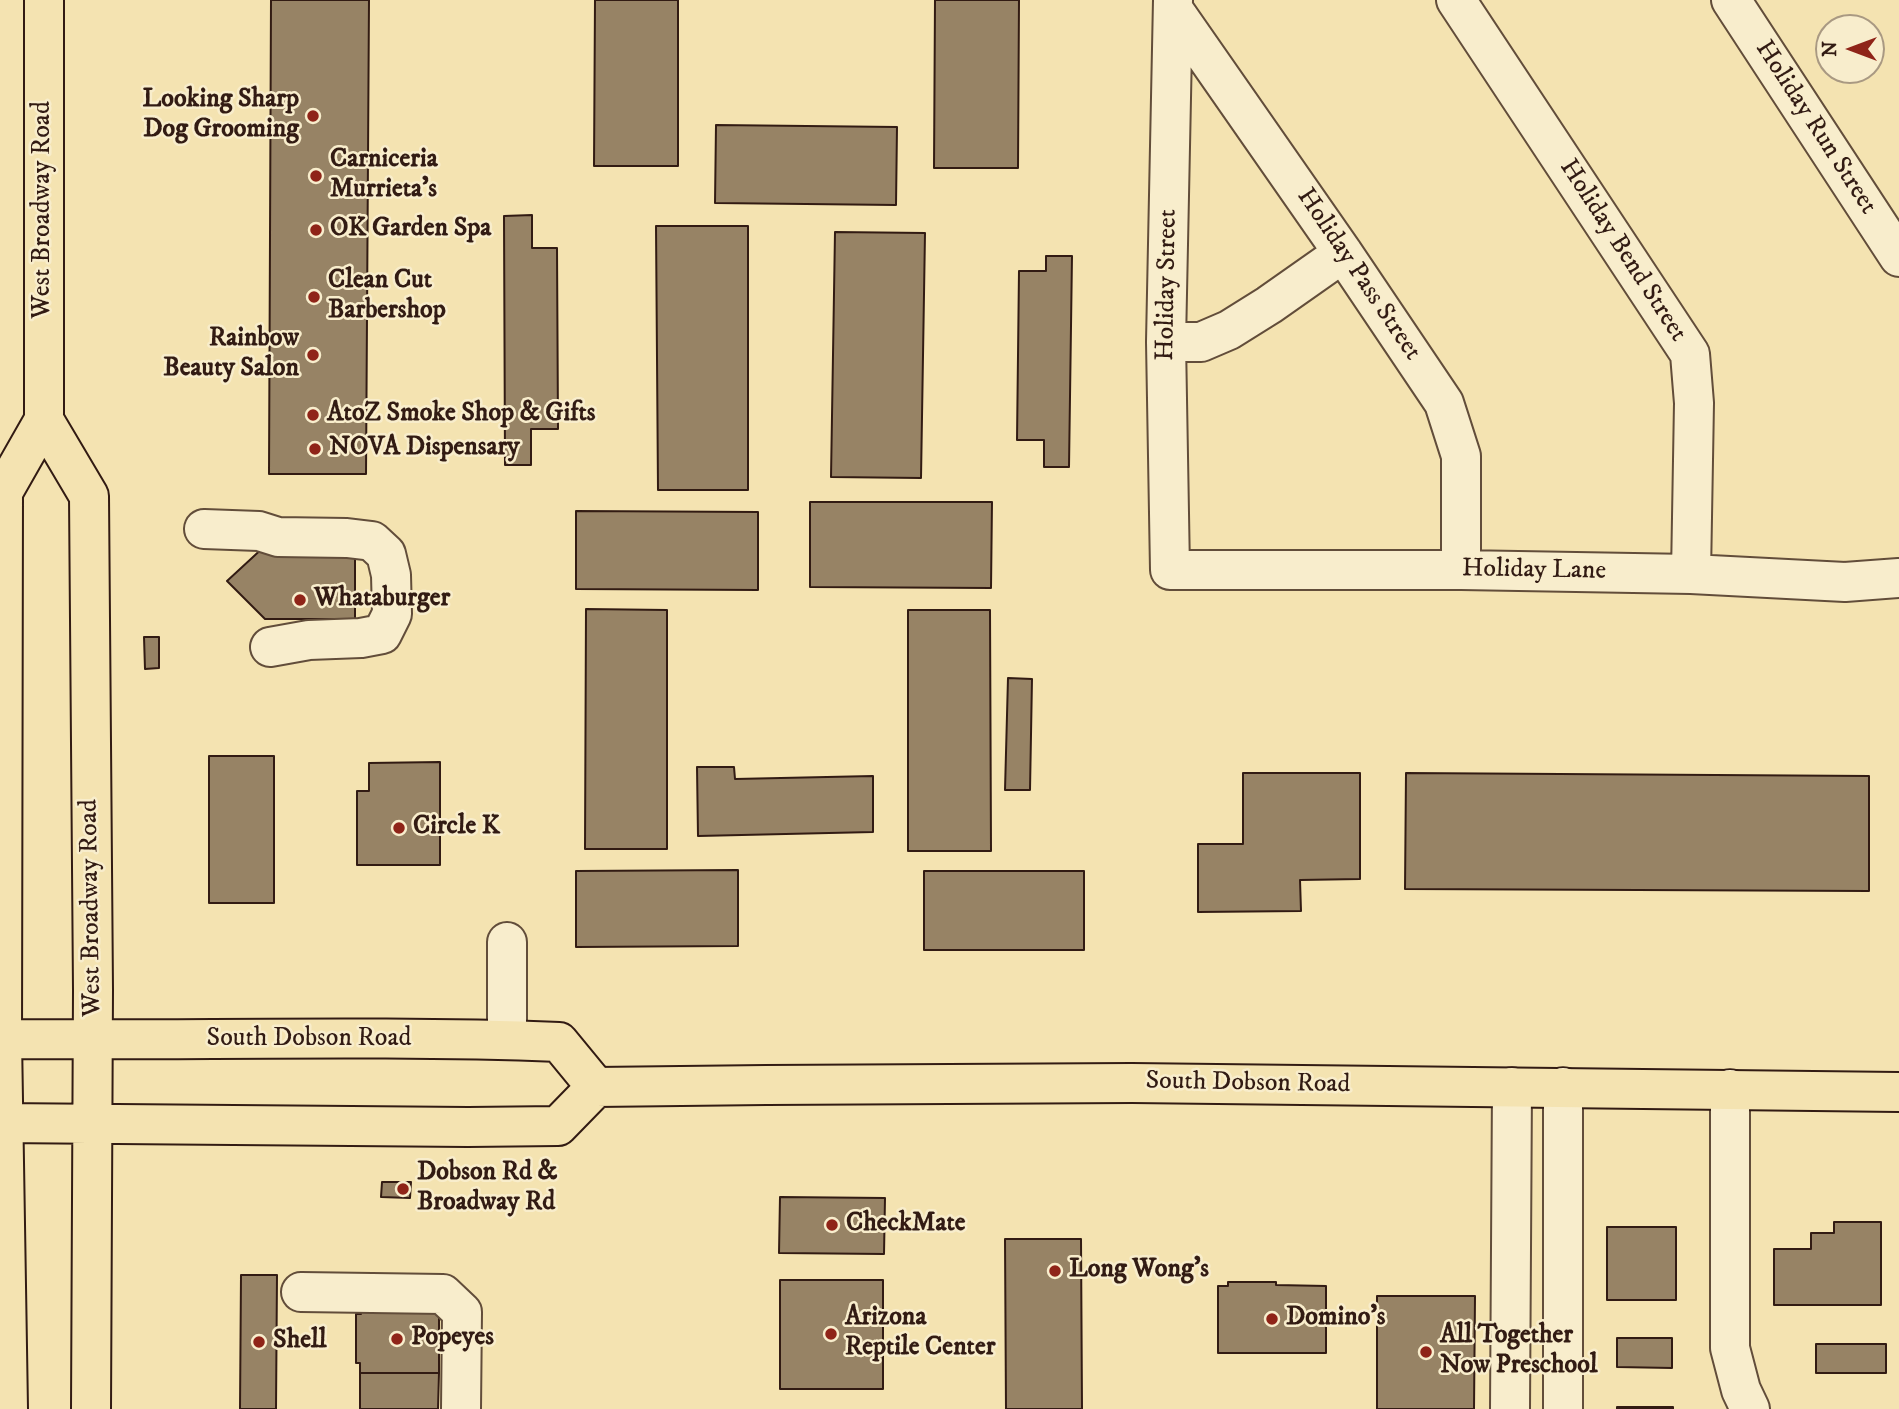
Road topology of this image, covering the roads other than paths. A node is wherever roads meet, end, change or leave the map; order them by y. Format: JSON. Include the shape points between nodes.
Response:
{"nodes":[{"id":1,"x":44,"y":0,"type":"edge"},
{"id":2,"x":1455,"y":0,"type":"edge"},
{"id":3,"x":1731,"y":0,"type":"edge"},
{"id":4,"x":1173,"y":5,"type":"edge"},
{"id":5,"x":1343,"y":253,"type":"junction"},
{"id":6,"x":1899,"y":257,"type":"edge"},
{"id":7,"x":1166,"y":342,"type":"junction"},
{"id":8,"x":44,"y":420,"type":"junction"},
{"id":9,"x":204,"y":529,"type":"dead end"},
{"id":10,"x":1170,"y":570,"type":"joint"},
{"id":11,"x":1461,"y":570,"type":"junction"},
{"id":12,"x":1691,"y":574,"type":"junction"},
{"id":13,"x":1899,"y":578,"type":"edge"},
{"id":14,"x":270,"y":647,"type":"dead end"},
{"id":15,"x":508,"y":942,"type":"dead end"},
{"id":16,"x":1,"y":1039,"type":"edge"},
{"id":17,"x":93,"y":1040,"type":"junction"},
{"id":18,"x":508,"y":1040,"type":"junction"},
{"id":19,"x":596,"y":1087,"type":"junction"},
{"id":20,"x":1512,"y":1087,"type":"junction"},
{"id":21,"x":1563,"y":1087,"type":"junction"},
{"id":22,"x":1730,"y":1089,"type":"junction"},
{"id":23,"x":1899,"y":1092,"type":"edge"},
{"id":24,"x":2,"y":1124,"type":"edge"},
{"id":25,"x":93,"y":1124,"type":"junction"},
{"id":26,"x":301,"y":1292,"type":"dead end"},
{"id":27,"x":1510,"y":1355,"type":"junction"},
{"id":28,"x":1563,"y":1355,"type":"junction"},
{"id":29,"x":8,"y":1409,"type":"edge"},
{"id":30,"x":91,"y":1409,"type":"edge"},
{"id":31,"x":461,"y":1409,"type":"edge"},
{"id":32,"x":1510,"y":1409,"type":"edge"},
{"id":33,"x":1563,"y":1409,"type":"edge"},
{"id":34,"x":1750,"y":1409,"type":"edge"}],
"edges":[{"from":1,"to":8,"type":"main road","name":"West Broadway Road"},
{"from":2,"to":12,"type":"street","name":"Holiday Bend Street","via":[[1690,354],[1694,403]]},
{"from":3,"to":6,"type":"street","name":"Holiday Run Street"},
{"from":4,"to":5,"type":"street","name":"Holiday Pass Street"},
{"from":4,"to":7,"type":"street","name":"Holiday Street"},
{"from":5,"to":7,"type":"street","via":[[1229,330],[1200,342]]},
{"from":5,"to":11,"type":"street","name":"Holiday Pass Street","via":[[1444,403],[1461,456]]},
{"from":7,"to":10,"type":"street","name":"Holiday Street"},
{"from":8,"to":16,"type":"main road","name":"West Broadway Road","via":[[4,492]]},
{"from":8,"to":17,"type":"main road","name":"West Broadway Road","via":[[89,496]]},
{"from":9,"to":14,"type":"street","via":[[372,541],[386,554],[392,614],[382,634]]},
{"from":10,"to":11,"type":"street","name":"Holiday Lane"},
{"from":11,"to":12,"type":"street","name":"Holiday Lane"},
{"from":12,"to":13,"type":"street","name":"Holiday Lane","via":[[1844,582]]},
{"from":15,"to":18,"type":"street"},
{"from":16,"to":17,"type":"main road","name":"South Dobson Road"},
{"from":16,"to":24,"type":"main road","name":"West Broadway Road"},
{"from":17,"to":18,"type":"main road","name":"South Dobson Road"},
{"from":17,"to":25,"type":"main road","name":"West Broadway Road"},
{"from":18,"to":19,"type":"main road","name":"South Dobson Road","via":[[559,1042]]},
{"from":19,"to":20,"type":"main road","name":"South Dobson Road","via":[[947,1083]]},
{"from":19,"to":25,"type":"main road","via":[[558,1126]]},
{"from":20,"to":21,"type":"main road","name":"South Dobson Road"},
{"from":20,"to":27,"type":"street"},
{"from":21,"to":22,"type":"main road","name":"South Dobson Road"},
{"from":21,"to":28,"type":"street"},
{"from":22,"to":23,"type":"main road","name":"South Dobson Road"},
{"from":22,"to":34,"type":"street","via":[[1730,1348]]},
{"from":24,"to":25,"type":"main road"},
{"from":24,"to":29,"type":"main road","name":"West Broadway Road"},
{"from":25,"to":30,"type":"main road","name":"West Broadway Road"},
{"from":26,"to":31,"type":"street","via":[[443,1294],[462,1312]]},
{"from":27,"to":28,"type":"street"},
{"from":27,"to":32,"type":"street"},
{"from":28,"to":33,"type":"street"}]}
